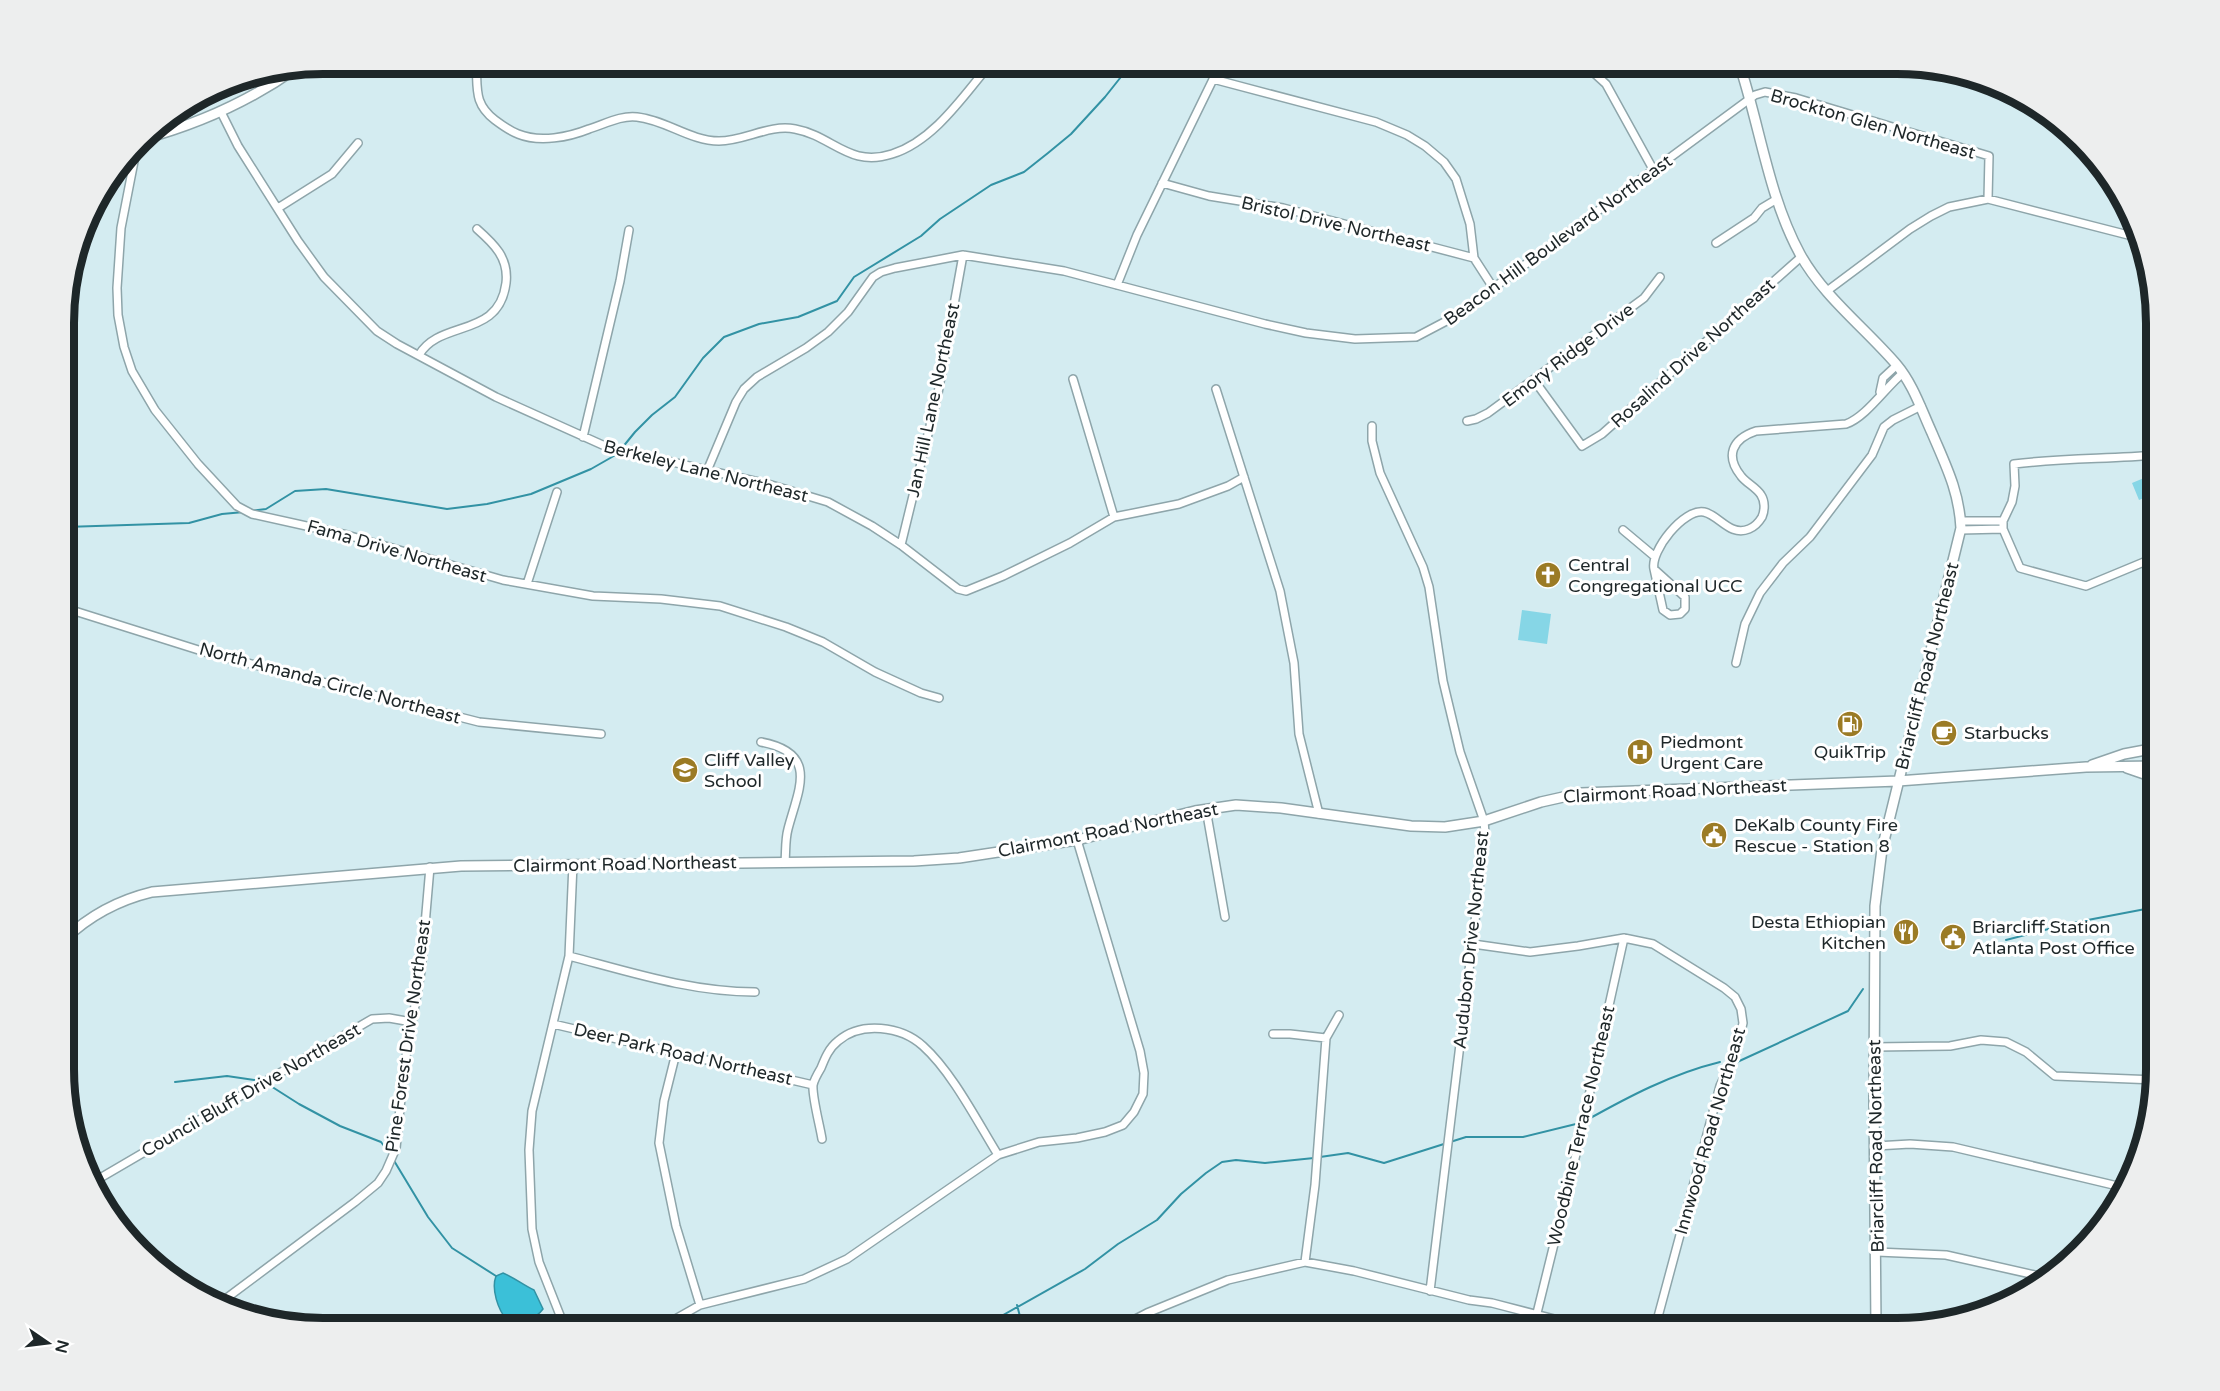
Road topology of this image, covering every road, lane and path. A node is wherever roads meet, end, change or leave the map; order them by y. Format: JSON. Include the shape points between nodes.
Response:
{"nodes":[{"id":1,"x":476,"y":74,"type":"edge"},
{"id":2,"x":981,"y":74,"type":"edge"},
{"id":3,"x":1216,"y":74,"type":"edge"},
{"id":4,"x":1595,"y":74,"type":"edge"},
{"id":5,"x":1743,"y":74,"type":"edge"},
{"id":6,"x":282,"y":77,"type":"edge"},
{"id":7,"x":1213,"y":79,"type":"junction"},
{"id":8,"x":1751,"y":98,"type":"junction"},
{"id":9,"x":221,"y":112,"type":"junction"},
{"id":10,"x":159,"y":134,"type":"edge"},
{"id":11,"x":358,"y":143,"type":"dead end"},
{"id":12,"x":135,"y":159,"type":"edge"},
{"id":13,"x":1654,"y":171,"type":"junction"},
{"id":14,"x":1162,"y":183,"type":"junction"},
{"id":15,"x":1777,"y":199,"type":"junction"},
{"id":16,"x":1988,"y":199,"type":"junction"},
{"id":17,"x":278,"y":208,"type":"junction"},
{"id":18,"x":477,"y":228,"type":"dead end"},
{"id":19,"x":629,"y":230,"type":"dead end"},
{"id":20,"x":2131,"y":236,"type":"edge"},
{"id":21,"x":1716,"y":243,"type":"dead end"},
{"id":22,"x":963,"y":255,"type":"junction"},
{"id":23,"x":1801,"y":257,"type":"junction"},
{"id":24,"x":1474,"y":258,"type":"junction"},
{"id":25,"x":1660,"y":276,"type":"dead end"},
{"id":26,"x":1117,"y":285,"type":"junction"},
{"id":27,"x":1494,"y":289,"type":"junction"},
{"id":28,"x":1827,"y":291,"type":"junction"},
{"id":29,"x":419,"y":355,"type":"junction"},
{"id":30,"x":1897,"y":365,"type":"junction"},
{"id":31,"x":1903,"y":373,"type":"junction"},
{"id":32,"x":1073,"y":379,"type":"dead end"},
{"id":33,"x":1534,"y":380,"type":"junction"},
{"id":34,"x":1216,"y":389,"type":"dead end"},
{"id":35,"x":1880,"y":394,"type":"junction"},
{"id":36,"x":1921,"y":406,"type":"junction"},
{"id":37,"x":1467,"y":421,"type":"dead end"},
{"id":38,"x":1372,"y":426,"type":"dead end"},
{"id":39,"x":583,"y":437,"type":"junction"},
{"id":40,"x":2146,"y":456,"type":"edge"},
{"id":41,"x":707,"y":471,"type":"junction"},
{"id":42,"x":1244,"y":477,"type":"junction"},
{"id":43,"x":557,"y":492,"type":"dead end"},
{"id":44,"x":1114,"y":517,"type":"junction"},
{"id":45,"x":1988,"y":521,"type":"junction"},
{"id":46,"x":2003,"y":521,"type":"junction"},
{"id":47,"x":1960,"y":525,"type":"junction"},
{"id":48,"x":2003,"y":529,"type":"junction"},
{"id":49,"x":1623,"y":530,"type":"dead end"},
{"id":50,"x":1988,"y":530,"type":"junction"},
{"id":51,"x":901,"y":545,"type":"junction"},
{"id":52,"x":1654,"y":556,"type":"junction"},
{"id":53,"x":2146,"y":561,"type":"edge"},
{"id":54,"x":1654,"y":568,"type":"junction"},
{"id":55,"x":527,"y":584,"type":"junction"},
{"id":56,"x":74,"y":611,"type":"edge"},
{"id":57,"x":1736,"y":663,"type":"dead end"},
{"id":58,"x":939,"y":698,"type":"dead end"},
{"id":59,"x":601,"y":734,"type":"dead end"},
{"id":60,"x":761,"y":742,"type":"dead end"},
{"id":61,"x":2146,"y":749,"type":"edge"},
{"id":62,"x":2146,"y":766,"type":"edge"},
{"id":63,"x":2086,"y":767,"type":"junction"},
{"id":64,"x":2125,"y":767,"type":"junction"},
{"id":65,"x":2146,"y":774,"type":"edge"},
{"id":66,"x":1898,"y":781,"type":"junction"},
{"id":67,"x":1206,"y":809,"type":"junction"},
{"id":68,"x":1319,"y":814,"type":"junction"},
{"id":69,"x":1484,"y":821,"type":"junction"},
{"id":70,"x":1077,"y":840,"type":"junction"},
{"id":71,"x":785,"y":862,"type":"junction"},
{"id":72,"x":573,"y":864,"type":"junction"},
{"id":73,"x":430,"y":867,"type":"junction"},
{"id":74,"x":1225,"y":917,"type":"dead end"},
{"id":75,"x":74,"y":932,"type":"edge"},
{"id":76,"x":1624,"y":938,"type":"junction"},
{"id":77,"x":1473,"y":944,"type":"junction"},
{"id":78,"x":569,"y":956,"type":"junction"},
{"id":79,"x":754,"y":992,"type":"dead end"},
{"id":80,"x":1339,"y":1015,"type":"dead end"},
{"id":81,"x":412,"y":1022,"type":"junction"},
{"id":82,"x":553,"y":1024,"type":"junction"},
{"id":83,"x":1273,"y":1034,"type":"dead end"},
{"id":84,"x":1326,"y":1038,"type":"junction"},
{"id":85,"x":1874,"y":1047,"type":"junction"},
{"id":86,"x":675,"y":1053,"type":"junction"},
{"id":87,"x":2146,"y":1080,"type":"edge"},
{"id":88,"x":813,"y":1085,"type":"junction"},
{"id":89,"x":822,"y":1139,"type":"dead end"},
{"id":90,"x":1876,"y":1146,"type":"junction"},
{"id":91,"x":998,"y":1155,"type":"junction"},
{"id":92,"x":99,"y":1179,"type":"edge"},
{"id":93,"x":2117,"y":1186,"type":"edge"},
{"id":94,"x":1877,"y":1252,"type":"junction"},
{"id":95,"x":1305,"y":1262,"type":"junction"},
{"id":96,"x":2037,"y":1275,"type":"edge"},
{"id":97,"x":1430,"y":1292,"type":"junction"},
{"id":98,"x":226,"y":1299,"type":"edge"},
{"id":99,"x":700,"y":1305,"type":"junction"},
{"id":100,"x":1147,"y":1313,"type":"junction"},
{"id":101,"x":1537,"y":1313,"type":"junction"},
{"id":102,"x":561,"y":1318,"type":"edge"},
{"id":103,"x":677,"y":1318,"type":"edge"},
{"id":104,"x":1137,"y":1318,"type":"edge"},
{"id":105,"x":1149,"y":1318,"type":"edge"},
{"id":106,"x":1554,"y":1318,"type":"edge"},
{"id":107,"x":1658,"y":1318,"type":"edge"},
{"id":108,"x":1876,"y":1318,"type":"edge"}],
"edges":[{"from":1,"to":2,"type":"street","via":[[484,112],[521,135],[566,137],[633,116],[651,118],[717,141],[780,127],[795,129],[814,134],[854,156],[871,158],[890,155],[918,142]]},
{"from":3,"to":7,"type":"street"},
{"from":4,"to":13,"type":"street","via":[[1606,84]]},
{"from":5,"to":8,"type":"main road","name":"Briarcliff Road Northeast"},
{"from":6,"to":9,"type":"main road"},
{"from":7,"to":14,"type":"street"},
{"from":7,"to":24,"type":"street","via":[[1376,122],[1425,146],[1456,179],[1470,224]]},
{"from":8,"to":13,"type":"street","name":"Beacon Hill Boulevard Northeast"},
{"from":8,"to":15,"type":"main road","name":"Briarcliff Road Northeast"},
{"from":8,"to":16,"type":"street","name":"Brockton Glen Northeast","via":[[1765,92],[1796,98],[1989,156]]},
{"from":9,"to":10,"type":"main road"},
{"from":9,"to":17,"type":"street","name":"Berkeley Lane Northeast"},
{"from":11,"to":17,"type":"street","via":[[332,174]]},
{"from":12,"to":55,"type":"street","name":"Fama Drive Northeast","via":[[121,228],[117,288],[124,347],[132,371],[155,410],[204,471],[237,506],[252,514],[347,535]]},
{"from":13,"to":27,"type":"street","name":"Beacon Hill Boulevard Northeast"},
{"from":14,"to":24,"type":"street","name":"Bristol Drive Northeast","via":[[1209,196],[1283,208]]},
{"from":14,"to":26,"type":"street"},
{"from":15,"to":21,"type":"street"},
{"from":15,"to":23,"type":"main road","name":"Briarcliff Road Northeast"},
{"from":16,"to":20,"type":"street"},
{"from":16,"to":28,"type":"street","via":[[1949,207],[1931,216]]},
{"from":17,"to":29,"type":"street","name":"Berkeley Lane Northeast","via":[[344,300],[377,331]]},
{"from":18,"to":29,"type":"street","via":[[501,253],[506,267],[505,294],[499,308],[475,325],[424,346]]},
{"from":19,"to":39,"type":"street"},
{"from":22,"to":26,"type":"street","name":"Beacon Hill Boulevard Northeast","via":[[1064,271]]},
{"from":22,"to":41,"type":"street","via":[[873,277],[828,332],[744,389]]},
{"from":22,"to":51,"type":"street","name":"Jan Hill Lane Northeast","via":[[938,393]]},
{"from":23,"to":28,"type":"main road","name":"Briarcliff Road Northeast"},
{"from":23,"to":33,"type":"street","name":"Rosalind Drive Northeast","via":[[1602,434],[1582,446]]},
{"from":24,"to":27,"type":"street"},
{"from":25,"to":33,"type":"street","name":"Emory Ridge Drive","via":[[1644,298]]},
{"from":26,"to":27,"type":"street","name":"Beacon Hill Boulevard Northeast","via":[[1265,324],[1355,339],[1416,337]]},
{"from":28,"to":30,"type":"main road","name":"Briarcliff Road Northeast"},
{"from":29,"to":39,"type":"street","name":"Berkeley Lane Northeast","via":[[496,397]]},
{"from":30,"to":31,"type":"main road","name":"Briarcliff Road Northeast"},
{"from":30,"to":35,"type":"street","via":[[1883,378]]},
{"from":31,"to":35,"type":"street"},
{"from":31,"to":36,"type":"main road","name":"Briarcliff Road Northeast"},
{"from":32,"to":44,"type":"street"},
{"from":33,"to":37,"type":"street","name":"Emory Ridge Drive","via":[[1488,414]]},
{"from":34,"to":42,"type":"street"},
{"from":35,"to":52,"type":"street","via":[[1854,422],[1746,434],[1733,449],[1731,461],[1761,495],[1765,509],[1761,519],[1749,530],[1740,531],[1706,512],[1694,512],[1679,522]]},
{"from":36,"to":47,"type":"main road","name":"Briarcliff Road Northeast","via":[[1955,487]]},
{"from":36,"to":57,"type":"street","via":[[1884,427],[1872,455],[1810,537],[1783,563],[1761,593],[1745,624]]},
{"from":38,"to":69,"type":"street","name":"Audubon Drive Northeast","via":[[1380,473],[1429,587],[1443,681],[1460,752]]},
{"from":39,"to":41,"type":"street","name":"Berkeley Lane Northeast","via":[[607,447]]},
{"from":40,"to":46,"type":"street","via":[[2014,464],[2012,502]]},
{"from":41,"to":51,"type":"street","name":"Berkeley Lane Northeast","via":[[828,502]]},
{"from":42,"to":44,"type":"street","name":"Berkeley Lane Northeast","via":[[1179,504]]},
{"from":42,"to":68,"type":"street","via":[[1288,624],[1299,734]]},
{"from":43,"to":55,"type":"street"},
{"from":44,"to":51,"type":"street","name":"Berkeley Lane Northeast","via":[[1004,576],[966,591],[945,581]]},
{"from":45,"to":46,"type":"street"},
{"from":45,"to":47,"type":"street"},
{"from":45,"to":50,"type":"street"},
{"from":46,"to":48,"type":"street"},
{"from":47,"to":50,"type":"street"},
{"from":47,"to":66,"type":"main road","name":"Briarcliff Road Northeast"},
{"from":48,"to":50,"type":"street"},
{"from":48,"to":53,"type":"street","via":[[2020,568],[2086,586]]},
{"from":49,"to":52,"type":"street"},
{"from":52,"to":54,"type":"street"},
{"from":54,"to":54,"type":"street","via":[[1663,610],[1670,615],[1680,614],[1685,609],[1685,597]]},
{"from":55,"to":58,"type":"street","name":"Fama Drive Northeast","via":[[593,596],[661,598],[720,606],[814,638],[875,672]]},
{"from":56,"to":59,"type":"street","name":"North Amanda Circle Northeast","via":[[208,653],[479,722]]},
{"from":60,"to":71,"type":"street","via":[[788,751],[800,770],[801,787],[787,835]]},
{"from":61,"to":63,"type":"main road","name":"Clairmont Road Northeast"},
{"from":62,"to":64,"type":"main road","name":"Clairmont Road Northeast"},
{"from":63,"to":64,"type":"main road","name":"Clairmont Road Northeast"},
{"from":63,"to":66,"type":"main road","name":"Clairmont Road Northeast"},
{"from":64,"to":65,"type":"main road"},
{"from":66,"to":69,"type":"main road","name":"Clairmont Road Northeast","via":[[1581,793]]},
{"from":66,"to":85,"type":"main road","name":"Briarcliff Road Northeast","via":[[1882,849],[1875,906]]},
{"from":67,"to":68,"type":"main road","name":"Clairmont Road Northeast","via":[[1263,806]]},
{"from":67,"to":70,"type":"main road","name":"Clairmont Road Northeast"},
{"from":67,"to":74,"type":"street"},
{"from":68,"to":69,"type":"main road","name":"Clairmont Road Northeast","via":[[1434,827]]},
{"from":69,"to":77,"type":"street","name":"Audubon Drive Northeast"},
{"from":70,"to":71,"type":"main road","name":"Clairmont Road Northeast","via":[[959,858]]},
{"from":70,"to":91,"type":"street","via":[[1140,1051],[1143,1094],[1123,1125],[1077,1138],[1039,1142]]},
{"from":71,"to":72,"type":"main road","name":"Clairmont Road Northeast"},
{"from":72,"to":73,"type":"main road","name":"Clairmont Road Northeast"},
{"from":72,"to":78,"type":"street"},
{"from":73,"to":75,"type":"main road","name":"Clairmont Road Northeast","via":[[165,890],[118,903]]},
{"from":73,"to":81,"type":"street","name":"Pine Forest Drive Northeast","via":[[421,971]]},
{"from":76,"to":77,"type":"street","name":"Innwood Road Northeast","via":[[1530,952]]},
{"from":76,"to":101,"type":"street","name":"Woodbine Terrace Northeast"},
{"from":76,"to":107,"type":"street","name":"Innwood Road Northeast","via":[[1653,944],[1724,988],[1735,997],[1743,1023],[1736,1052],[1720,1086]]},
{"from":77,"to":97,"type":"street","name":"Audubon Drive Northeast"},
{"from":78,"to":79,"type":"street","via":[[657,980]]},
{"from":78,"to":82,"type":"street"},
{"from":80,"to":84,"type":"street"},
{"from":81,"to":92,"type":"street","name":"Council Bluff Drive Northeast","via":[[372,1019]]},
{"from":81,"to":98,"type":"street","name":"Pine Forest Drive Northeast","via":[[396,1148],[378,1183]]},
{"from":82,"to":86,"type":"street","name":"Deer Park Road Northeast"},
{"from":82,"to":102,"type":"street","via":[[532,1111],[529,1180],[539,1262]]},
{"from":83,"to":84,"type":"street"},
{"from":84,"to":95,"type":"street"},
{"from":85,"to":87,"type":"street","via":[[2006,1042],[2026,1052],[2055,1076]]},
{"from":85,"to":90,"type":"main road","name":"Briarcliff Road Northeast"},
{"from":86,"to":88,"type":"street","name":"Deer Park Road Northeast"},
{"from":86,"to":99,"type":"street","via":[[659,1143],[676,1226]]},
{"from":88,"to":89,"type":"street"},
{"from":88,"to":91,"type":"street","via":[[827,1054],[846,1036],[876,1028],[908,1035],[936,1059]]},
{"from":90,"to":93,"type":"street","via":[[1953,1147]]},
{"from":90,"to":94,"type":"main road","name":"Briarcliff Road Northeast"},
{"from":91,"to":99,"type":"street","via":[[830,1268],[804,1279]]},
{"from":94,"to":96,"type":"street","via":[[1946,1255]]},
{"from":94,"to":108,"type":"main road","name":"Briarcliff Road Northeast"},
{"from":95,"to":97,"type":"street"},
{"from":95,"to":100,"type":"street","via":[[1228,1280]]},
{"from":97,"to":101,"type":"street"},
{"from":99,"to":103,"type":"street"},
{"from":100,"to":104,"type":"street"},
{"from":100,"to":105,"type":"street"},
{"from":101,"to":106,"type":"street"}]}
